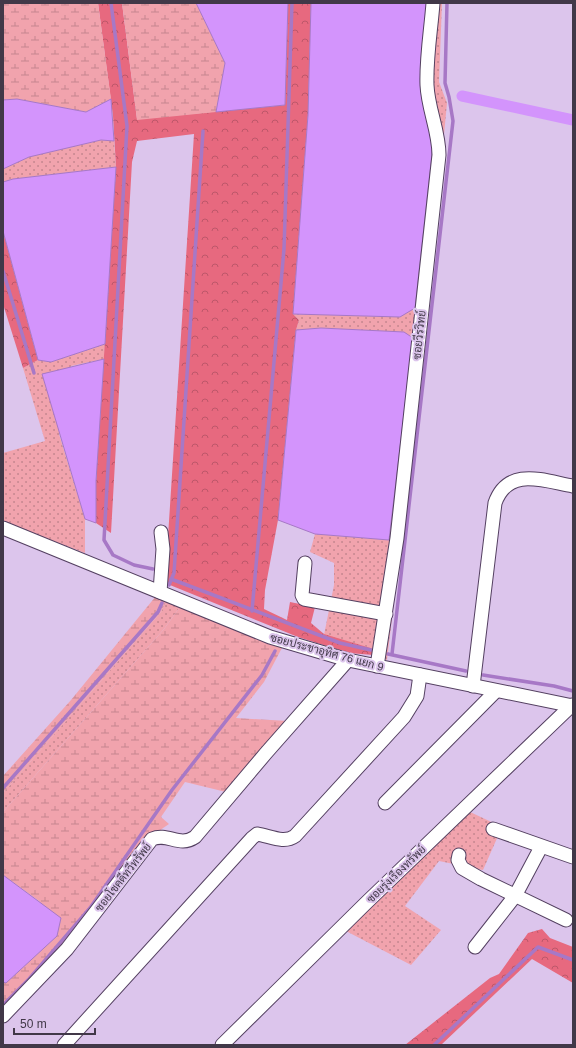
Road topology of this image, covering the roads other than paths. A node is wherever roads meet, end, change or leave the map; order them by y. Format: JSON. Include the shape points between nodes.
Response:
{"nodes":[{"id":1,"x":434,"y":3,"type":"edge"},
{"id":2,"x":573,"y":486,"type":"edge"},
{"id":3,"x":3,"y":528,"type":"edge"},
{"id":4,"x":161,"y":532,"type":"dead end"},
{"id":5,"x":305,"y":563,"type":"dead end"},
{"id":6,"x":160,"y":592,"type":"junction"},
{"id":7,"x":386,"y":614,"type":"junction"},
{"id":8,"x":348,"y":660,"type":"junction"},
{"id":9,"x":377,"y":666,"type":"junction"},
{"id":10,"x":420,"y":675,"type":"junction"},
{"id":11,"x":473,"y":686,"type":"junction"},
{"id":12,"x":496,"y":691,"type":"junction"},
{"id":13,"x":572,"y":706,"type":"edge"},
{"id":14,"x":385,"y":804,"type":"dead end"},
{"id":15,"x":494,"y":829,"type":"dead end"},
{"id":16,"x":541,"y":847,"type":"junction"},
{"id":17,"x":459,"y":856,"type":"dead end"},
{"id":18,"x":573,"y":857,"type":"edge"},
{"id":19,"x":515,"y":896,"type":"junction"},
{"id":20,"x":566,"y":920,"type":"dead end"},
{"id":21,"x":475,"y":947,"type":"dead end"},
{"id":22,"x":3,"y":1016,"type":"edge"},
{"id":23,"x":64,"y":1045,"type":"edge"},
{"id":24,"x":222,"y":1045,"type":"edge"}],
"edges":[{"from":1,"to":7,"type":"street","name":"ซอยวีรวิทย์","via":[[427,86],[432,120],[439,143],[439,155],[397,538]]},
{"from":2,"to":11,"type":"street","via":[[520,478],[498,494]]},
{"from":3,"to":6,"type":"street","name":"ซอยประชาอุทิศ 76 แยก 9"},
{"from":4,"to":6,"type":"street"},
{"from":5,"to":7,"type":"street","via":[[302,595],[304,599]]},
{"from":6,"to":8,"type":"street","name":"ซอยประชาอุทิศ 76 แยก 9","via":[[270,637]]},
{"from":7,"to":9,"type":"street","name":"ซอยวีรวิทย์"},
{"from":8,"to":9,"type":"street","name":"ซอยประชาอุทิศ 76 แยก 9"},
{"from":8,"to":22,"type":"street","name":"ซอยโชคดีทวีทรัพย์","via":[[196,837],[181,842],[159,836],[152,839],[67,949]]},
{"from":9,"to":10,"type":"street","name":"ซอยประชาอุทิศ 76 แยก 9"},
{"from":10,"to":11,"type":"street","name":"ซอยประชาอุทิศ 76 แยก 9"},
{"from":10,"to":23,"type":"street","via":[[417,696],[404,717],[294,836],[284,840],[257,834],[252,838]]},
{"from":11,"to":12,"type":"street","name":"ซอยประชาอุทิศ 76 แยก 9"},
{"from":12,"to":13,"type":"street","name":"ซอยประชาอุทิศ 76 แยก 9"},
{"from":12,"to":14,"type":"street"},
{"from":13,"to":24,"type":"street","name":"ซอยรุ่งเรืองทรัพย์"},
{"from":15,"to":16,"type":"street"},
{"from":16,"to":18,"type":"street"},
{"from":16,"to":19,"type":"street"},
{"from":17,"to":19,"type":"street","via":[[462,868]]},
{"from":19,"to":20,"type":"street"},
{"from":19,"to":21,"type":"street"}]}
